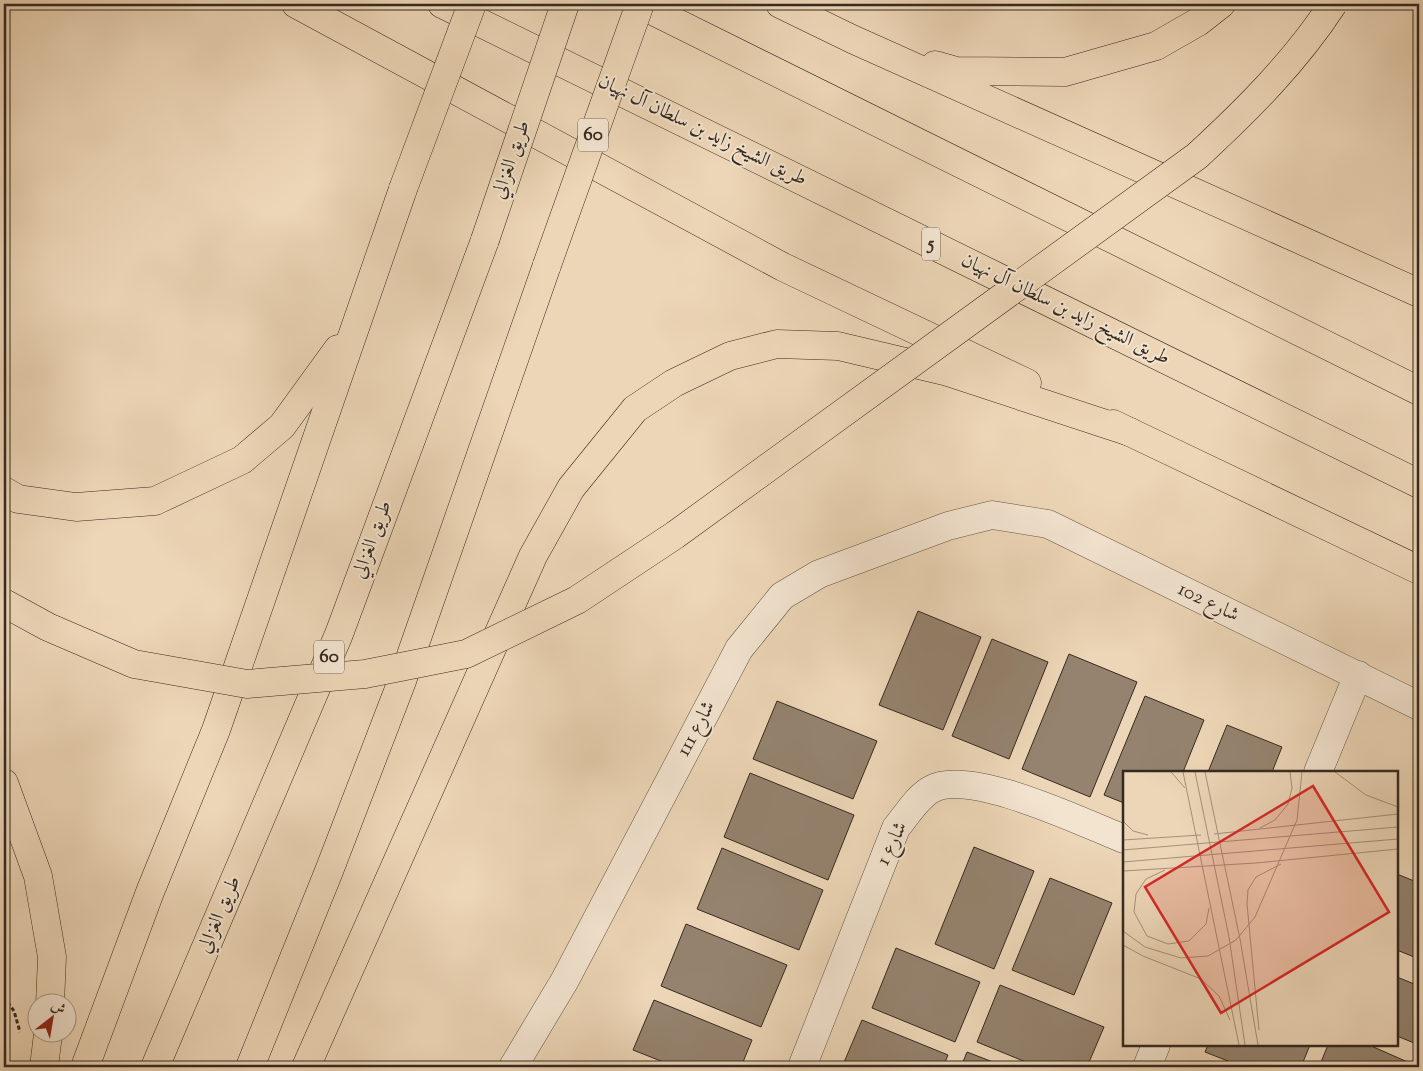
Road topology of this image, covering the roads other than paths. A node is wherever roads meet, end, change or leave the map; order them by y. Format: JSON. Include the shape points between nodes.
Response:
{"nodes":[{"id":1,"x":275,"y":4,"type":"edge"},
{"id":2,"x":296,"y":4,"type":"edge"},
{"id":3,"x":442,"y":4,"type":"edge"},
{"id":4,"x":472,"y":4,"type":"edge"},
{"id":5,"x":565,"y":4,"type":"edge"},
{"id":6,"x":639,"y":4,"type":"edge"},
{"id":7,"x":780,"y":4,"type":"edge"},
{"id":8,"x":1221,"y":4,"type":"edge"},
{"id":9,"x":1333,"y":4,"type":"edge"},
{"id":10,"x":347,"y":30,"type":"junction"},
{"id":11,"x":852,"y":39,"type":"junction"},
{"id":12,"x":1419,"y":293,"type":"edge"},
{"id":13,"x":355,"y":325,"type":"junction"},
{"id":14,"x":1419,"y":391,"type":"edge"},
{"id":15,"x":1130,"y":432,"type":"junction"},
{"id":16,"x":1419,"y":484,"type":"edge"},
{"id":17,"x":4,"y":491,"type":"edge"},
{"id":18,"x":992,"y":515,"type":"joint"},
{"id":19,"x":1419,"y":570,"type":"edge"},
{"id":20,"x":4,"y":603,"type":"edge"},
{"id":21,"x":1358,"y":675,"type":"junction"},
{"id":22,"x":1419,"y":706,"type":"edge"},
{"id":23,"x":1318,"y":771,"type":"edge"},
{"id":24,"x":4,"y":783,"type":"edge"},
{"id":25,"x":1123,"y":839,"type":"edge"},
{"id":26,"x":50,"y":994,"type":"edge"},
{"id":27,"x":47,"y":1044,"type":"edge"},
{"id":28,"x":1156,"y":1046,"type":"edge"},
{"id":29,"x":44,"y":1067,"type":"edge"},
{"id":30,"x":85,"y":1067,"type":"edge"},
{"id":31,"x":155,"y":1067,"type":"edge"},
{"id":32,"x":250,"y":1067,"type":"edge"},
{"id":33,"x":306,"y":1067,"type":"edge"},
{"id":34,"x":513,"y":1067,"type":"edge"},
{"id":35,"x":802,"y":1067,"type":"edge"},
{"id":36,"x":1147,"y":1067,"type":"edge"}],
"edges":[{"from":1,"to":10,"type":"highway"},
{"from":2,"to":10,"type":"highway"},
{"from":3,"to":16,"type":"highway","name":"طريق الشيخ زايد بن سلطان آل نهيان","number":"5"},
{"from":4,"to":13,"type":"highway","bridge":true},
{"from":5,"to":31,"type":"highway","name":"طريق الغزالي","number":"60","bridge":true,"via":[[484,240],[339,634]]},
{"from":6,"to":14,"type":"highway"},
{"from":6,"to":32,"type":"highway","number":"60","bridge":true,"via":[[402,681]]},
{"from":7,"to":11,"type":"highway"},
{"from":8,"to":11,"type":"highway","via":[[1198,22],[1156,46],[1064,72],[956,71]]},
{"from":9,"to":20,"type":"highway","bridge":true,"via":[[1250,108],[1197,156],[675,535],[577,600],[466,654],[365,674],[247,684],[134,664],[48,628]]},
{"from":10,"to":15,"type":"highway","via":[[783,267]]},
{"from":11,"to":12,"type":"highway"},
{"from":13,"to":17,"type":"highway","via":[[282,426],[242,460],[155,501],[76,507],[18,499]]},
{"from":13,"to":30,"type":"highway","via":[[216,730],[150,892]]},
{"from":15,"to":19,"type":"highway"},
{"from":15,"to":33,"type":"highway","via":[[948,372],[838,346],[777,344],[730,356],[635,408],[572,488],[533,556]]},
{"from":18,"to":21,"type":"street","name":"شارع 102","via":[[1048,524]]},
{"from":18,"to":34,"type":"street","name":"شارع 111","via":[[948,526],[819,574],[782,596],[739,649],[565,980]]},
{"from":21,"to":22,"type":"street","name":"شارع 102"},
{"from":21,"to":23,"type":"street"},
{"from":24,"to":26,"type":"highway","via":[[38,876],[52,957]]},
{"from":25,"to":35,"type":"street","name":"شارع 1","via":[[997,790],[962,783],[933,788],[896,828]]},
{"from":27,"to":29,"type":"highway"},
{"from":28,"to":36,"type":"street"}]}
